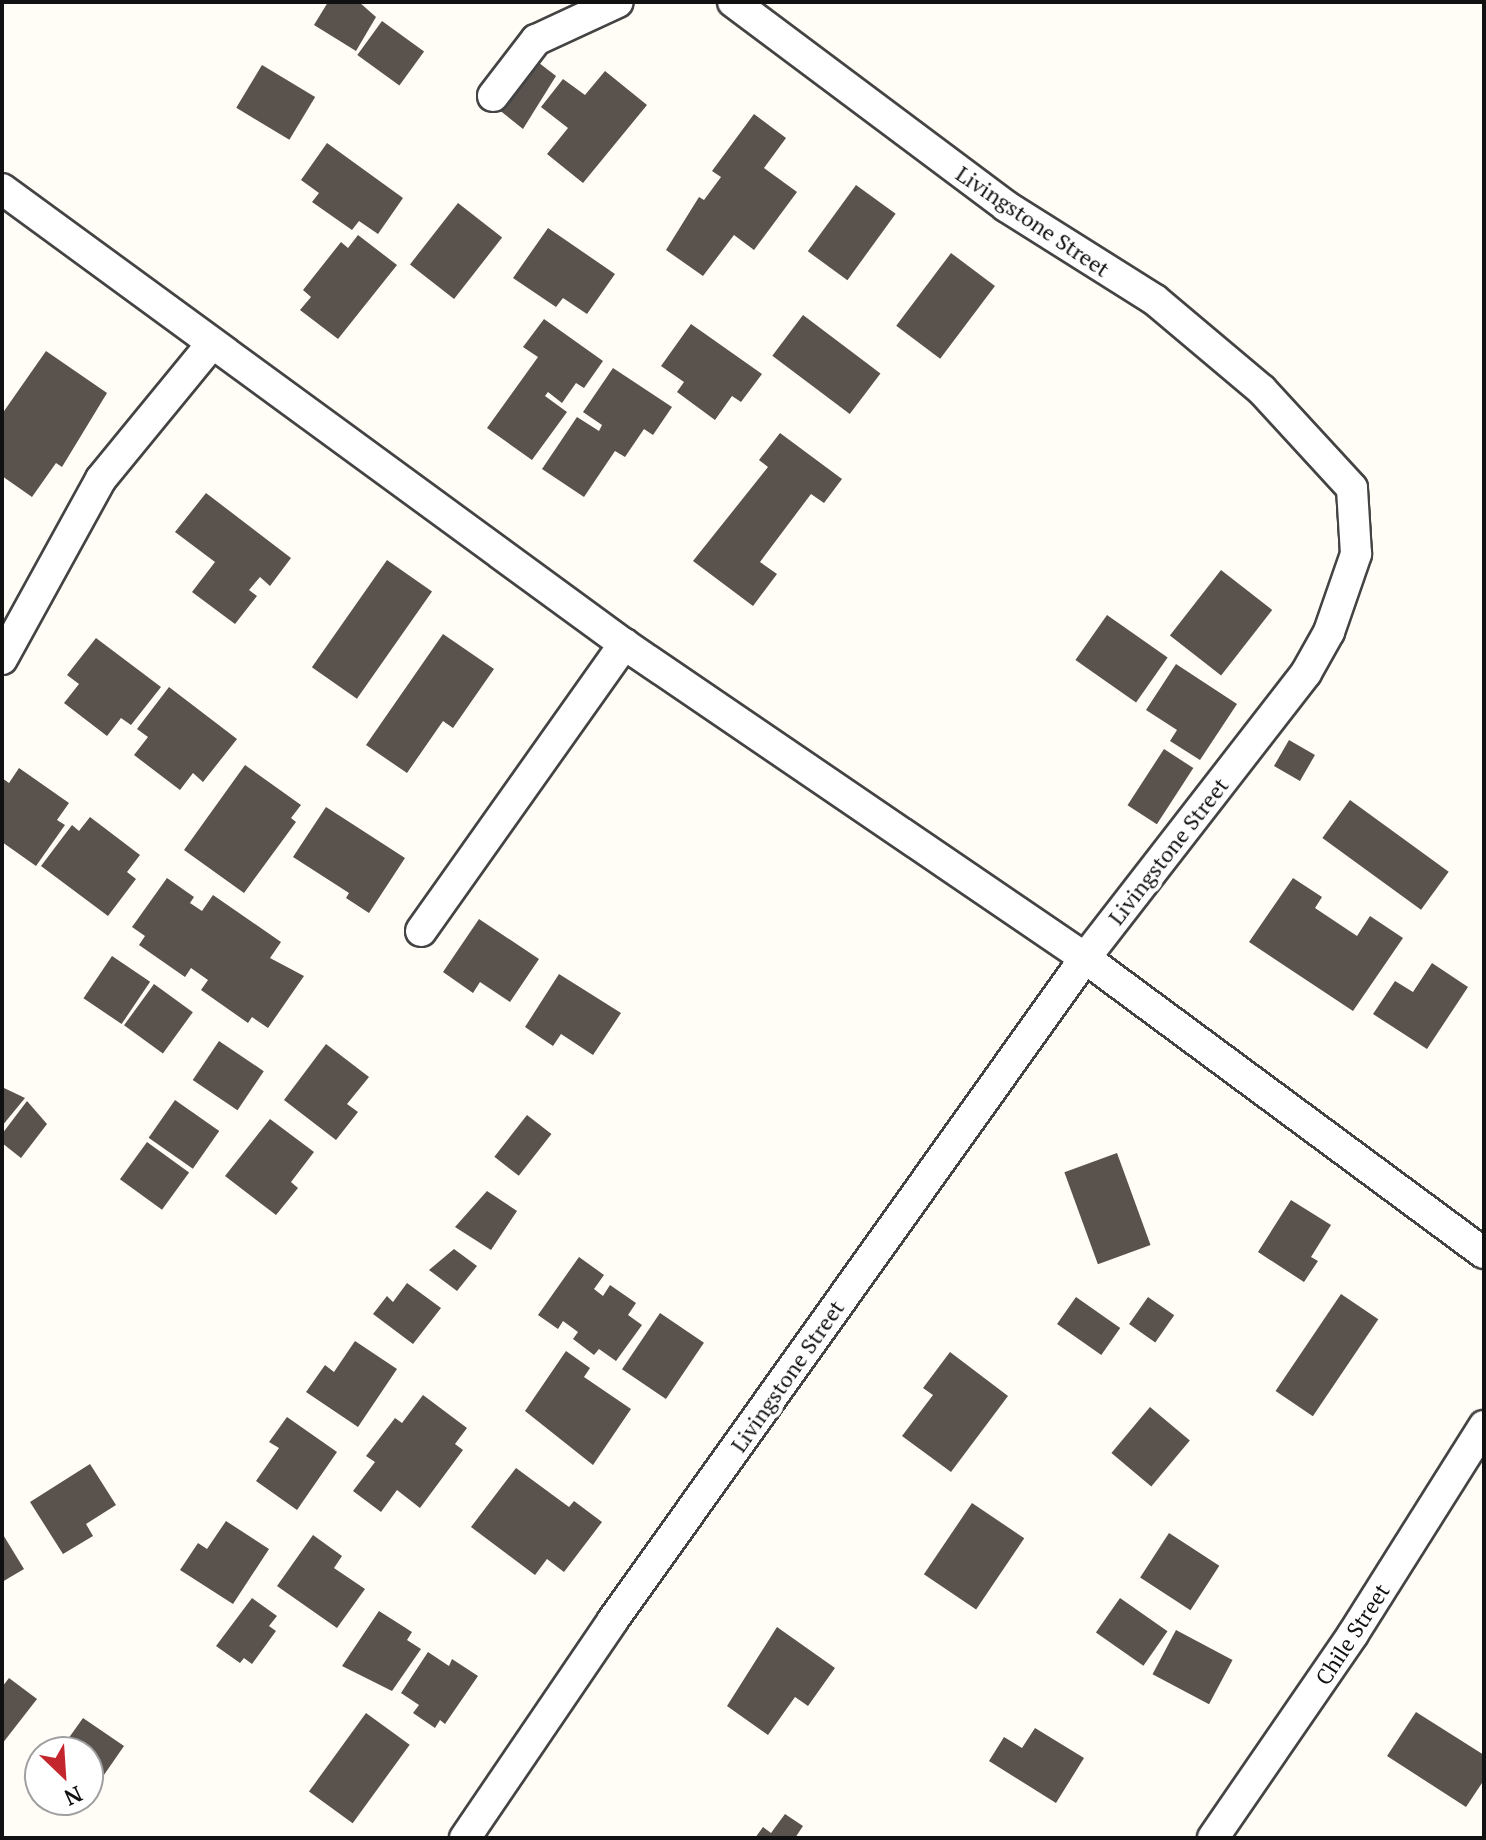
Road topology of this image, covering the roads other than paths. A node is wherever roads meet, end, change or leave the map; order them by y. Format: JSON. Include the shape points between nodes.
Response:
{"nodes":[{"id":1,"x":618,"y":2,"type":"edge"},
{"id":2,"x":733,"y":2,"type":"edge"},
{"id":3,"x":493,"y":96,"type":"dead end"},
{"id":4,"x":2,"y":189,"type":"edge"},
{"id":5,"x":210,"y":346,"type":"junction"},
{"id":6,"x":624,"y":644,"type":"junction"},
{"id":7,"x":2,"y":659,"type":"edge"},
{"id":8,"x":421,"y":931,"type":"dead end"},
{"id":9,"x":1085,"y":958,"type":"junction"},
{"id":10,"x":1484,"y":1253,"type":"edge"},
{"id":11,"x":1484,"y":1426,"type":"edge"},
{"id":12,"x":465,"y":1838,"type":"edge"},
{"id":13,"x":1213,"y":1838,"type":"edge"}],
"edges":[{"from":1,"to":3,"type":"street","via":[[536,40]]},
{"from":2,"to":9,"type":"street","name":"Livingstone Street","via":[[1006,206],[1155,300],[1262,390],[1352,488],[1356,554],[1329,632],[1306,673]]},
{"from":4,"to":5,"type":"street"},
{"from":5,"to":6,"type":"street"},
{"from":5,"to":7,"type":"street","via":[[101,479]]},
{"from":6,"to":8,"type":"street"},
{"from":6,"to":9,"type":"street"},
{"from":9,"to":10,"type":"street"},
{"from":9,"to":12,"type":"street","name":"Livingstone Street","via":[[613,1620]]},
{"from":11,"to":13,"type":"street","name":"Chile Street","via":[[1353,1634]]}]}
